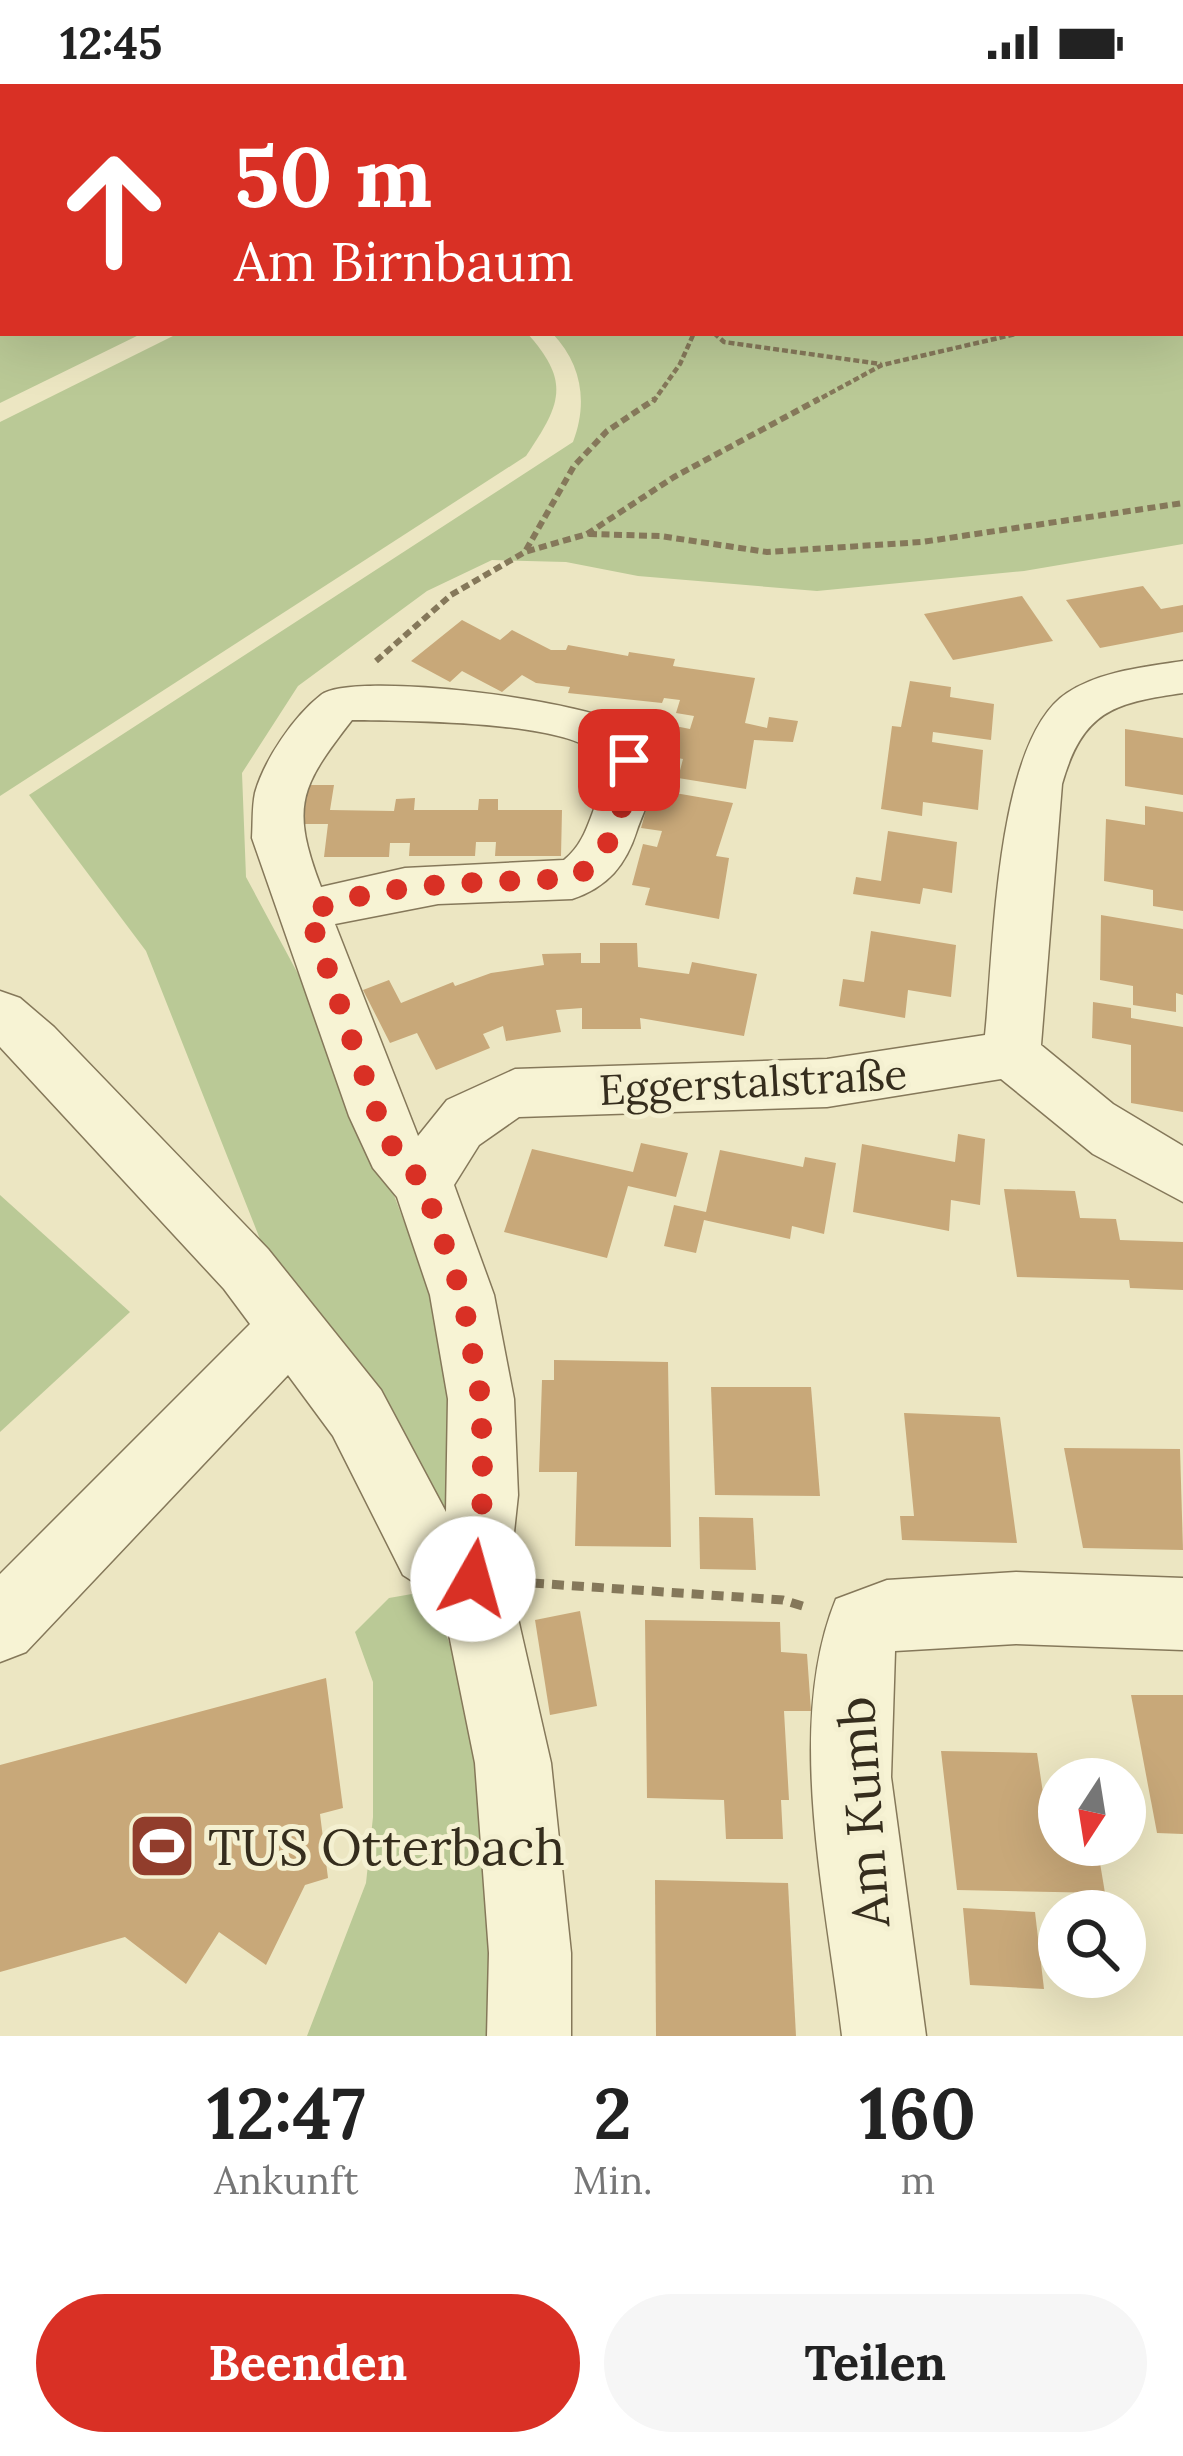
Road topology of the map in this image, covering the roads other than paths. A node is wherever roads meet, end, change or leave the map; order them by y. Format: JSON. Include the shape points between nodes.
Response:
{"nodes":[{"id":1,"x":1183,"y":676,"type":"edge"},
{"id":2,"x":308,"y":912,"type":"junction"},
{"id":3,"x":0,"y":1014,"type":"edge"},
{"id":4,"x":1012,"y":1053,"type":"junction"},
{"id":5,"x":1183,"y":1176,"type":"edge"},
{"id":6,"x":423,"y":1183,"type":"junction"},
{"id":7,"x":290,"y":1329,"type":"junction"},
{"id":8,"x":473,"y":1579,"type":"junction"},
{"id":9,"x":1183,"y":1614,"type":"edge"},
{"id":10,"x":0,"y":1626,"type":"edge"},
{"id":11,"x":529,"y":2036,"type":"edge"},
{"id":12,"x":884,"y":2036,"type":"edge"}],
"edges":[{"from":1,"to":4,"type":"street","via":[[1110,690],[1060,722],[1046,745]]},
{"from":2,"to":2,"type":"street","via":[[277,838],[280,793],[294,760],[340,704],[470,708],[588,726],[618,741],[629,760],[603,856],[591,870],[572,878],[386,888]]},
{"from":2,"to":6,"type":"street","via":[[378,1116]]},
{"from":3,"to":7,"type":"street","via":[[246,1269]]},
{"from":4,"to":5,"type":"street","via":[[1065,1104]]},
{"from":4,"to":6,"type":"street","name":"Eggerstalstraße","via":[[866,1083],[515,1093],[476,1108],[450,1132]]},
{"from":6,"to":8,"type":"street","via":[[462,1295],[481,1399],[483,1495]]},
{"from":7,"to":8,"type":"street","via":[[357,1413],[428,1550]]},
{"from":7,"to":10,"type":"street"},
{"from":8,"to":11,"type":"street","via":[[513,1763]]},
{"from":9,"to":12,"type":"street","name":"Am Kumb","via":[[967,1609],[862,1624],[850,1750]]}]}
